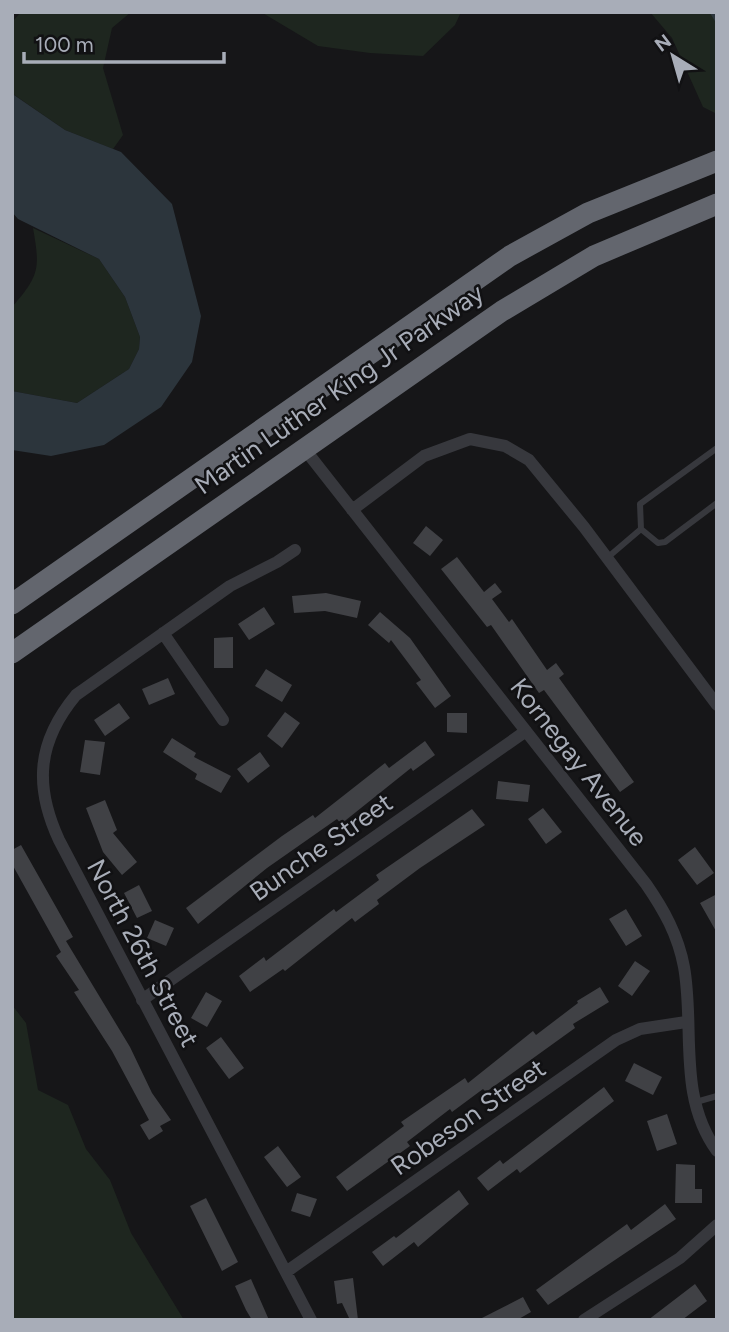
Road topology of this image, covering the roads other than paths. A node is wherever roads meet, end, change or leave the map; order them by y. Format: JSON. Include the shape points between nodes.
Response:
{"nodes":[{"id":1,"x":717,"y":161,"type":"edge"},
{"id":2,"x":717,"y":204,"type":"edge"},
{"id":3,"x":303,"y":447,"type":"junction"},
{"id":4,"x":717,"y":448,"type":"edge"},
{"id":5,"x":717,"y":503,"type":"edge"},
{"id":6,"x":352,"y":510,"type":"junction"},
{"id":7,"x":641,"y":529,"type":"junction"},
{"id":8,"x":295,"y":550,"type":"dead end"},
{"id":9,"x":607,"y":558,"type":"junction"},
{"id":10,"x":12,"y":604,"type":"edge"},
{"id":11,"x":163,"y":633,"type":"junction"},
{"id":12,"x":12,"y":653,"type":"edge"},
{"id":13,"x":717,"y":705,"type":"edge"},
{"id":14,"x":222,"y":720,"type":"dead end"},
{"id":15,"x":526,"y":731,"type":"junction"},
{"id":16,"x":142,"y":1000,"type":"junction"},
{"id":17,"x":686,"y":1022,"type":"junction"},
{"id":18,"x":717,"y":1096,"type":"edge"},
{"id":19,"x":696,"y":1102,"type":"junction"},
{"id":20,"x":717,"y":1151,"type":"edge"},
{"id":21,"x":717,"y":1225,"type":"edge"},
{"id":22,"x":286,"y":1272,"type":"junction"},
{"id":23,"x":311,"y":1320,"type":"edge"},
{"id":24,"x":584,"y":1320,"type":"edge"}],
"edges":[{"from":1,"to":10,"type":"highway","name":"Martin Luther King Jr Parkway","via":[[588,213],[510,256]]},
{"from":2,"to":3,"type":"highway","name":"Martin Luther King Jr Parkway","via":[[641,233],[546,283]]},
{"from":3,"to":6,"type":"street","name":"Kornegay Avenue"},
{"from":3,"to":12,"type":"highway","name":"Martin Luther King Jr Parkway"},
{"from":4,"to":7,"type":"lane","via":[[640,504]]},
{"from":5,"to":7,"type":"lane","via":[[665,542]]},
{"from":6,"to":9,"type":"street","via":[[424,456],[470,439],[505,446],[529,460]]},
{"from":6,"to":15,"type":"street","name":"Kornegay Avenue"},
{"from":7,"to":9,"type":"lane"},
{"from":8,"to":11,"type":"street","via":[[230,586]]},
{"from":9,"to":13,"type":"street"},
{"from":11,"to":14,"type":"street"},
{"from":11,"to":16,"type":"street","name":"North 26th Street","via":[[76,695],[54,727],[42,767],[43,795],[51,822]]},
{"from":15,"to":16,"type":"street","name":"Bunche Street"},
{"from":15,"to":17,"type":"street","name":"Kornegay Avenue","via":[[666,913],[684,966]]},
{"from":16,"to":22,"type":"street","name":"North 26th Street"},
{"from":17,"to":19,"type":"street","name":"Kornegay Avenue"},
{"from":17,"to":22,"type":"street","name":"Robeson Street","via":[[650,1026],[616,1040]]},
{"from":18,"to":19,"type":"lane"},
{"from":19,"to":20,"type":"street","name":"Kornegay Avenue"},
{"from":21,"to":24,"type":"street","via":[[680,1258]]},
{"from":22,"to":23,"type":"street","name":"North 26th Street"}]}
